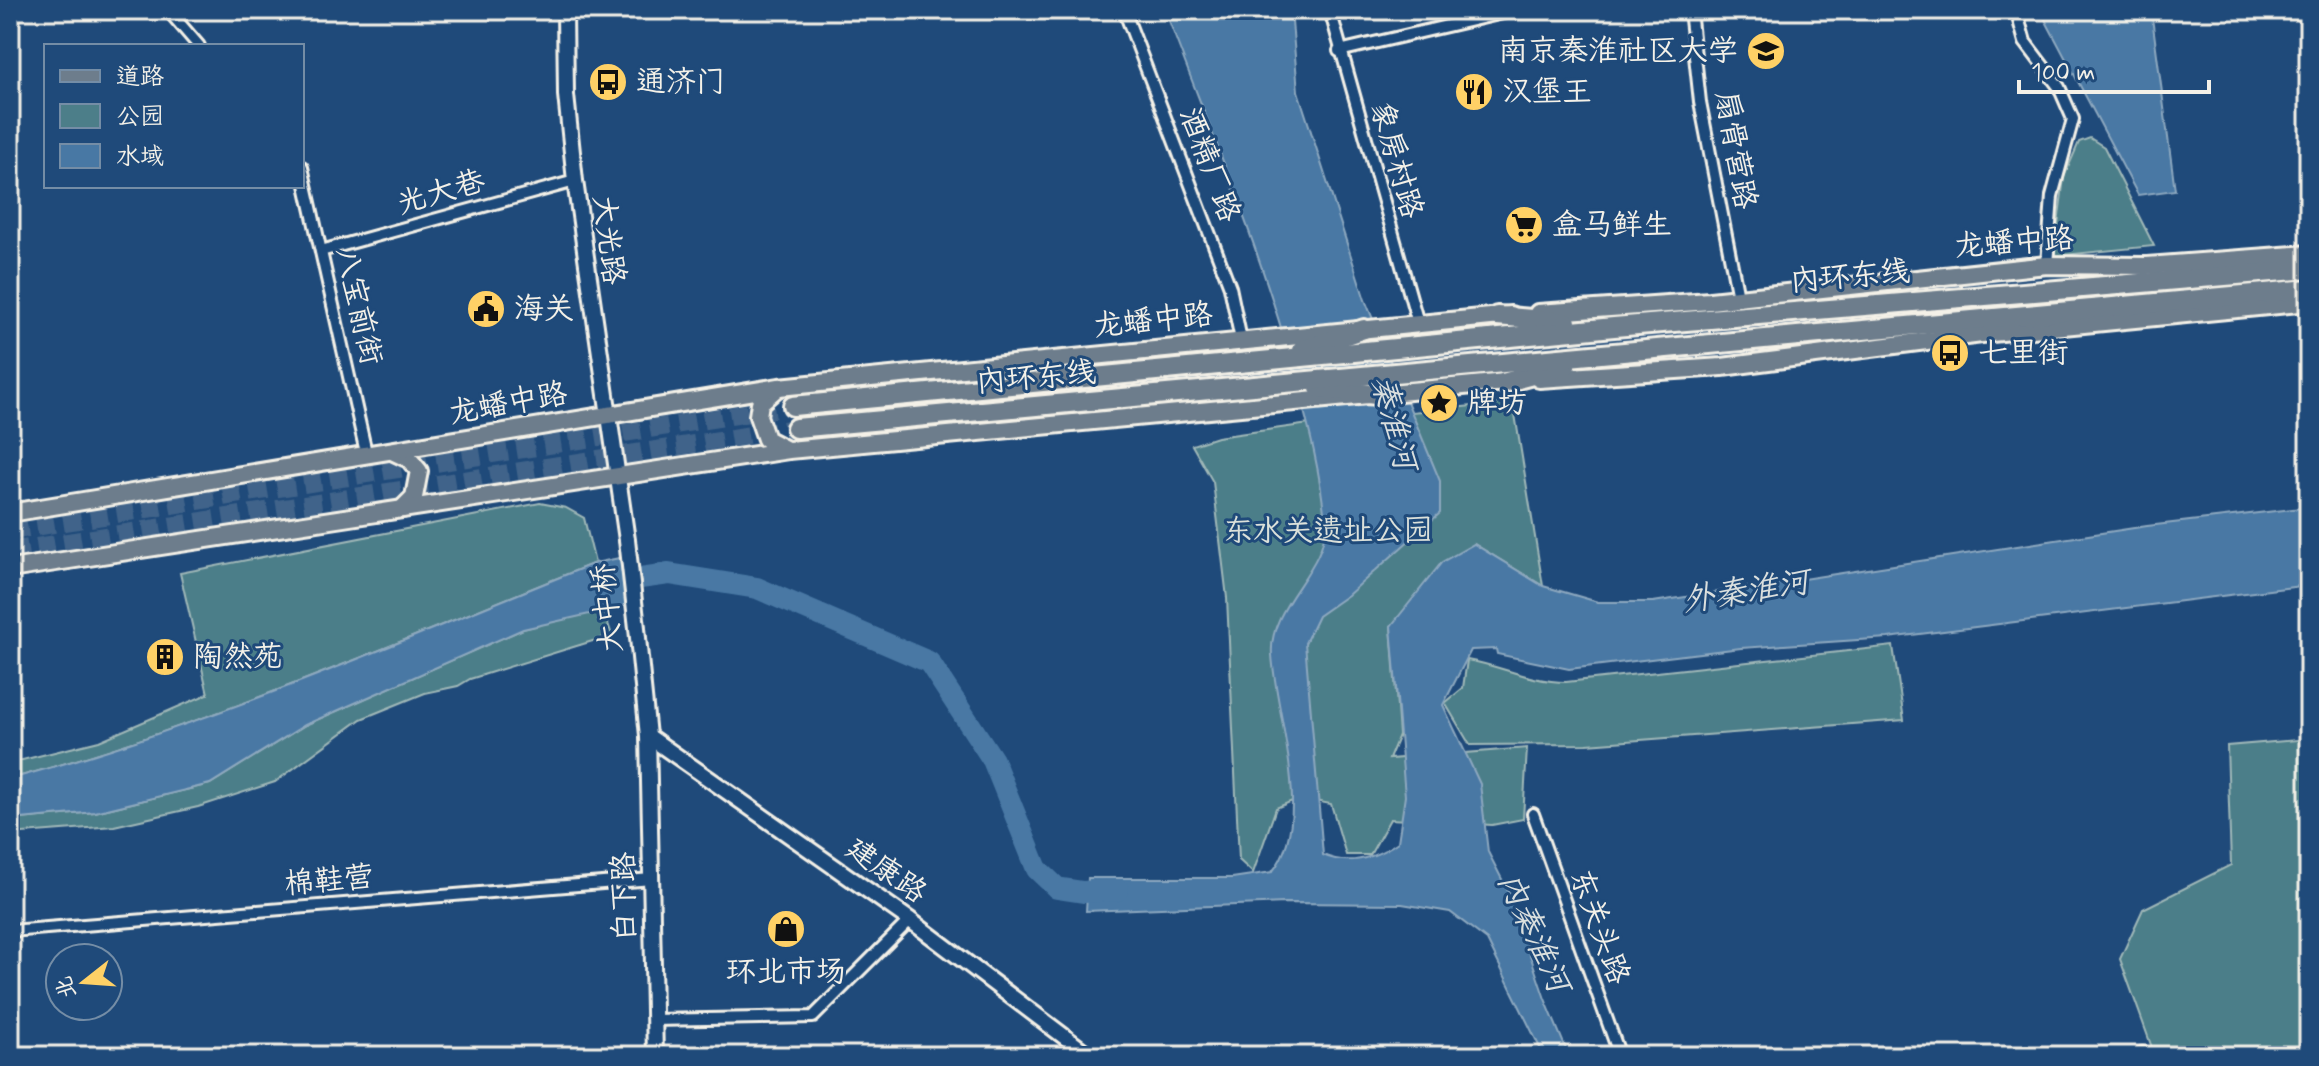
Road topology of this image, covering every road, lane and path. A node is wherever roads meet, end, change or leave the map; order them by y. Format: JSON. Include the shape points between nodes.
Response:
{"nodes":[{"id":1,"x":168,"y":10,"type":"edge"},
{"id":2,"x":565,"y":10,"type":"edge"},
{"id":3,"x":1124,"y":10,"type":"edge"},
{"id":4,"x":1330,"y":10,"type":"edge"},
{"id":5,"x":1516,"y":10,"type":"edge"},
{"id":6,"x":1690,"y":10,"type":"edge"},
{"id":7,"x":2016,"y":10,"type":"edge"},
{"id":8,"x":197,"y":44,"type":"edge"},
{"id":9,"x":1339,"y":51,"type":"junction"},
{"id":10,"x":304,"y":176,"type":"edge"},
{"id":11,"x":575,"y":181,"type":"junction"},
{"id":12,"x":321,"y":251,"type":"junction"},
{"id":13,"x":2309,"y":254,"type":"edge"},
{"id":14,"x":2047,"y":265,"type":"junction"},
{"id":15,"x":2309,"y":269,"type":"edge"},
{"id":16,"x":2309,"y":289,"type":"edge"},
{"id":17,"x":1738,"y":297,"type":"junction"},
{"id":18,"x":2309,"y":302,"type":"edge"},
{"id":19,"x":1497,"y":316,"type":"junction"},
{"id":20,"x":1418,"y":323,"type":"junction"},
{"id":21,"x":1614,"y":327,"type":"junction"},
{"id":22,"x":1364,"y":329,"type":"junction"},
{"id":23,"x":1241,"y":340,"type":"junction"},
{"id":24,"x":1620,"y":352,"type":"junction"},
{"id":25,"x":1273,"y":360,"type":"junction"},
{"id":26,"x":1281,"y":383,"type":"junction"},
{"id":27,"x":1503,"y":383,"type":"junction"},
{"id":28,"x":779,"y":387,"type":"junction"},
{"id":29,"x":1376,"y":395,"type":"junction"},
{"id":30,"x":793,"y":406,"type":"tunnel mouth"},
{"id":31,"x":610,"y":414,"type":"junction"},
{"id":32,"x":796,"y":428,"type":"tunnel mouth"},
{"id":33,"x":789,"y":450,"type":"junction"},
{"id":34,"x":394,"y":452,"type":"junction"},
{"id":35,"x":367,"y":457,"type":"junction"},
{"id":36,"x":619,"y":475,"type":"junction"},
{"id":37,"x":402,"y":509,"type":"junction"},
{"id":38,"x":10,"y":513,"type":"edge"},
{"id":39,"x":10,"y":569,"type":"edge"},
{"id":40,"x":648,"y":736,"type":"junction"},
{"id":41,"x":1533,"y":814,"type":"dead end"},
{"id":42,"x":652,"y":879,"type":"junction"},
{"id":43,"x":910,"y":920,"type":"junction"},
{"id":44,"x":10,"y":931,"type":"edge"},
{"id":45,"x":653,"y":1020,"type":"junction"},
{"id":46,"x":655,"y":1056,"type":"edge"},
{"id":47,"x":1090,"y":1056,"type":"edge"},
{"id":48,"x":1620,"y":1056,"type":"edge"}],
"edges":[{"from":1,"to":8,"type":"street"},
{"from":2,"to":11,"type":"main road","name":"大光路"},
{"from":3,"to":23,"type":"street","name":"酒精厂路","via":[[1230,287]]},
{"from":4,"to":9,"type":"street","name":"象房村路"},
{"from":5,"to":9,"type":"street"},
{"from":6,"to":17,"type":"street","name":"扇骨营路","via":[[1700,102]]},
{"from":7,"to":14,"type":"street","via":[[2025,42],[2059,87],[2073,119],[2052,196]]},
{"from":9,"to":20,"type":"street","name":"象房村路"},
{"from":10,"to":12,"type":"street","name":"八宝前街"},
{"from":11,"to":12,"type":"street","name":"光大巷"},
{"from":11,"to":31,"type":"main road","name":"大光路"},
{"from":12,"to":35,"type":"street","name":"八宝前街"},
{"from":13,"to":14,"type":"main road","name":"龙蟠中路","via":[[2147,266]]},
{"from":14,"to":17,"type":"main road","name":"龙蟠中路"},
{"from":15,"to":21,"type":"highway","name":"内环东线"},
{"from":16,"to":24,"type":"highway","name":"内环东线"},
{"from":17,"to":19,"type":"main road","name":"龙蟠中路"},
{"from":18,"to":27,"type":"main road","via":[[1982,334],[1722,367]]},
{"from":19,"to":20,"type":"main road","name":"龙蟠中路"},
{"from":19,"to":21,"type":"highway"},
{"from":20,"to":22,"type":"main road","name":"龙蟠中路"},
{"from":21,"to":25,"type":"highway","name":"内环东线"},
{"from":22,"to":23,"type":"main road","name":"龙蟠中路"},
{"from":22,"to":25,"type":"highway"},
{"from":23,"to":28,"type":"main road","name":"龙蟠中路"},
{"from":24,"to":26,"type":"highway","name":"内环东线"},
{"from":24,"to":27,"type":"highway"},
{"from":25,"to":30,"type":"highway","name":"内环东线"},
{"from":26,"to":29,"type":"highway"},
{"from":26,"to":32,"type":"highway","name":"内环东线"},
{"from":27,"to":29,"type":"main road"},
{"from":28,"to":31,"type":"main road","name":"龙蟠中路"},
{"from":28,"to":33,"type":"main road","via":[[760,403],[760,428],[766,439]]},
{"from":29,"to":33,"type":"main road"},
{"from":31,"to":34,"type":"main road","name":"龙蟠中路"},
{"from":31,"to":36,"type":"main road","name":"大光路"},
{"from":33,"to":36,"type":"main road"},
{"from":34,"to":35,"type":"main road","name":"龙蟠中路"},
{"from":34,"to":37,"type":"main road","via":[[419,471],[414,497]]},
{"from":35,"to":38,"type":"main road","name":"龙蟠中路"},
{"from":36,"to":37,"type":"main road"},
{"from":36,"to":40,"type":"main road","name":"大中桥","bridge":true},
{"from":37,"to":39,"type":"main road"},
{"from":40,"to":42,"type":"main road","name":"白下路"},
{"from":40,"to":43,"type":"main road","name":"建康路"},
{"from":41,"to":48,"type":"street","name":"东关头路"},
{"from":42,"to":44,"type":"street","name":"棉鞋营"},
{"from":42,"to":45,"type":"main road","name":"白下路"},
{"from":43,"to":45,"type":"street","via":[[813,1017]]},
{"from":43,"to":47,"type":"main road","name":"建康路"},
{"from":45,"to":46,"type":"main road","name":"白下路"}]}
